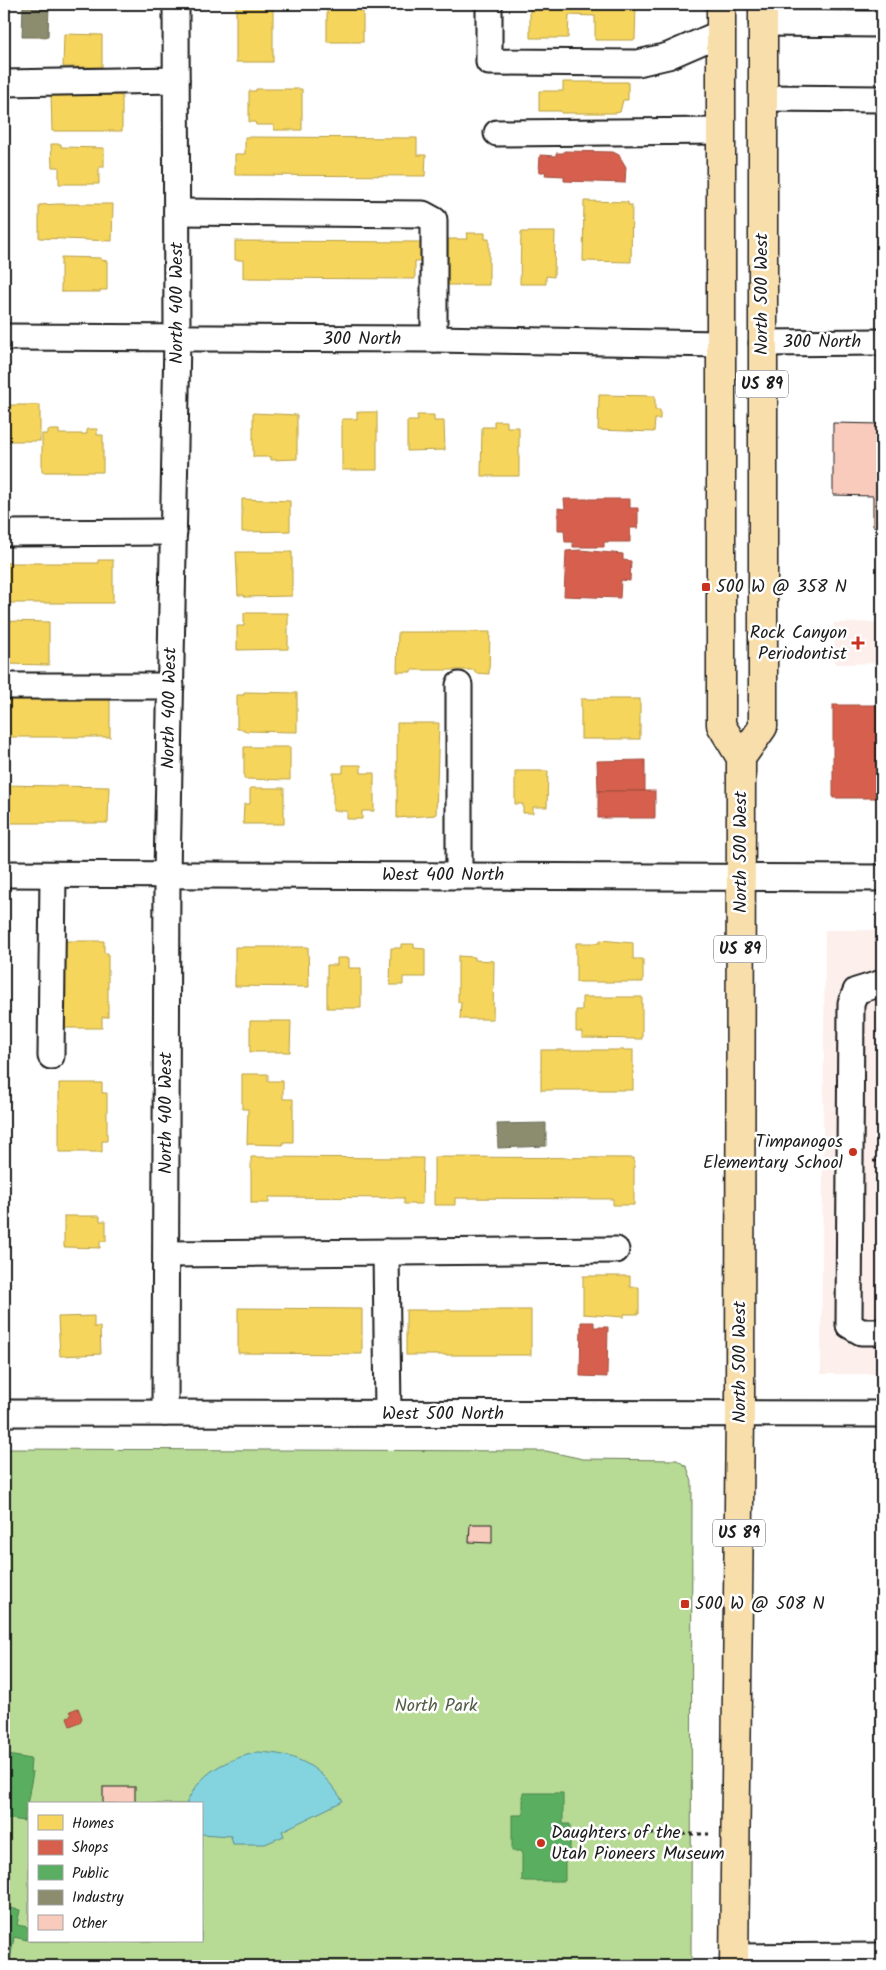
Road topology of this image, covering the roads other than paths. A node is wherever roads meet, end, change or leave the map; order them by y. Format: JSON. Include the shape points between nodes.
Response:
{"nodes":[{"id":1,"x":176,"y":4,"type":"edge"},
{"id":2,"x":489,"y":4,"type":"edge"},
{"id":3,"x":721,"y":4,"type":"edge"},
{"id":4,"x":762,"y":13,"type":"edge"},
{"id":5,"x":882,"y":24,"type":"edge"},
{"id":6,"x":721,"y":33,"type":"junction"},
{"id":7,"x":176,"y":80,"type":"junction"},
{"id":8,"x":4,"y":83,"type":"edge"},
{"id":9,"x":763,"y":98,"type":"junction"},
{"id":10,"x":882,"y":99,"type":"edge"},
{"id":11,"x":721,"y":131,"type":"junction"},
{"id":12,"x":497,"y":134,"type":"dead end"},
{"id":13,"x":176,"y":212,"type":"junction"},
{"id":14,"x":4,"y":337,"type":"edge"},
{"id":15,"x":178,"y":338,"type":"junction"},
{"id":16,"x":434,"y":339,"type":"junction"},
{"id":17,"x":882,"y":342,"type":"edge"},
{"id":18,"x":762,"y":343,"type":"junction"},
{"id":19,"x":720,"y":344,"type":"junction"},
{"id":20,"x":174,"y":532,"type":"junction"},
{"id":21,"x":4,"y":533,"type":"edge"},
{"id":22,"x":459,"y":685,"type":"dead end"},
{"id":23,"x":4,"y":686,"type":"edge"},
{"id":24,"x":171,"y":686,"type":"junction"},
{"id":25,"x":741,"y":758,"type":"junction"},
{"id":26,"x":4,"y":874,"type":"edge"},
{"id":27,"x":53,"y":875,"type":"junction"},
{"id":28,"x":167,"y":875,"type":"junction"},
{"id":29,"x":458,"y":876,"type":"junction"},
{"id":30,"x":741,"y":876,"type":"junction"},
{"id":31,"x":882,"y":878,"type":"edge"},
{"id":32,"x":882,"y":983,"type":"edge"},
{"id":33,"x":51,"y":1056,"type":"dead end"},
{"id":34,"x":616,"y":1250,"type":"dead end"},
{"id":35,"x":386,"y":1252,"type":"junction"},
{"id":36,"x":166,"y":1254,"type":"junction"},
{"id":37,"x":882,"y":1332,"type":"edge"},
{"id":38,"x":4,"y":1413,"type":"edge"},
{"id":39,"x":165,"y":1413,"type":"junction"},
{"id":40,"x":388,"y":1414,"type":"junction"},
{"id":41,"x":740,"y":1414,"type":"junction"},
{"id":42,"x":882,"y":1414,"type":"edge"},
{"id":43,"x":882,"y":1956,"type":"edge"},
{"id":44,"x":734,"y":1962,"type":"edge"}],
"edges":[{"from":1,"to":7,"type":"street","name":"North 400 West"},
{"from":2,"to":6,"type":"street","via":[[489,62],[638,63],[668,56]]},
{"from":3,"to":6,"type":"main road","number":"US 89"},
{"from":4,"to":5,"type":"street"},
{"from":4,"to":9,"type":"main road","name":"North 500 West","number":"US 89"},
{"from":6,"to":11,"type":"main road","number":"US 89"},
{"from":7,"to":8,"type":"street"},
{"from":7,"to":13,"type":"street","name":"North 400 West"},
{"from":9,"to":10,"type":"street"},
{"from":9,"to":18,"type":"main road","name":"North 500 West","number":"US 89"},
{"from":11,"to":12,"type":"street"},
{"from":11,"to":19,"type":"main road","number":"US 89"},
{"from":13,"to":15,"type":"street","name":"North 400 West"},
{"from":13,"to":16,"type":"street","via":[[424,214],[434,220]]},
{"from":14,"to":15,"type":"street","name":"300 North"},
{"from":15,"to":16,"type":"street","name":"300 North"},
{"from":15,"to":20,"type":"street","name":"North 400 West"},
{"from":16,"to":19,"type":"street","name":"300 North"},
{"from":17,"to":18,"type":"street","name":"300 North"},
{"from":18,"to":25,"type":"main road","name":"North 500 West","number":"US 89","via":[[763,727]]},
{"from":19,"to":25,"type":"main road","number":"US 89","via":[[721,724]]},
{"from":20,"to":21,"type":"street"},
{"from":20,"to":24,"type":"street","name":"North 400 West"},
{"from":22,"to":29,"type":"street"},
{"from":23,"to":24,"type":"street"},
{"from":24,"to":28,"type":"street","name":"North 400 West"},
{"from":25,"to":30,"type":"main road","name":"North 500 West","number":"US 89"},
{"from":26,"to":27,"type":"street","name":"West 400 North"},
{"from":27,"to":28,"type":"street","name":"West 400 North"},
{"from":27,"to":33,"type":"street"},
{"from":28,"to":29,"type":"street","name":"West 400 North"},
{"from":28,"to":36,"type":"street","name":"North 400 West"},
{"from":29,"to":30,"type":"street","name":"West 400 North"},
{"from":30,"to":31,"type":"street","name":"West 400 North"},
{"from":30,"to":41,"type":"main road","name":"North 500 West","number":"US 89"},
{"from":32,"to":37,"type":"street","via":[[856,991],[852,1003],[849,1325],[861,1332]]},
{"from":34,"to":35,"type":"street"},
{"from":35,"to":36,"type":"street"},
{"from":35,"to":40,"type":"street"},
{"from":36,"to":39,"type":"street","name":"North 400 West"},
{"from":38,"to":39,"type":"street","name":"West 500 North"},
{"from":39,"to":40,"type":"street","name":"West 500 North"},
{"from":40,"to":41,"type":"street","name":"West 500 North"},
{"from":41,"to":42,"type":"street","name":"West 500 North"},
{"from":41,"to":44,"type":"main road","name":"North 500 West","number":"US 89"},
{"from":43,"to":44,"type":"street"}]}
